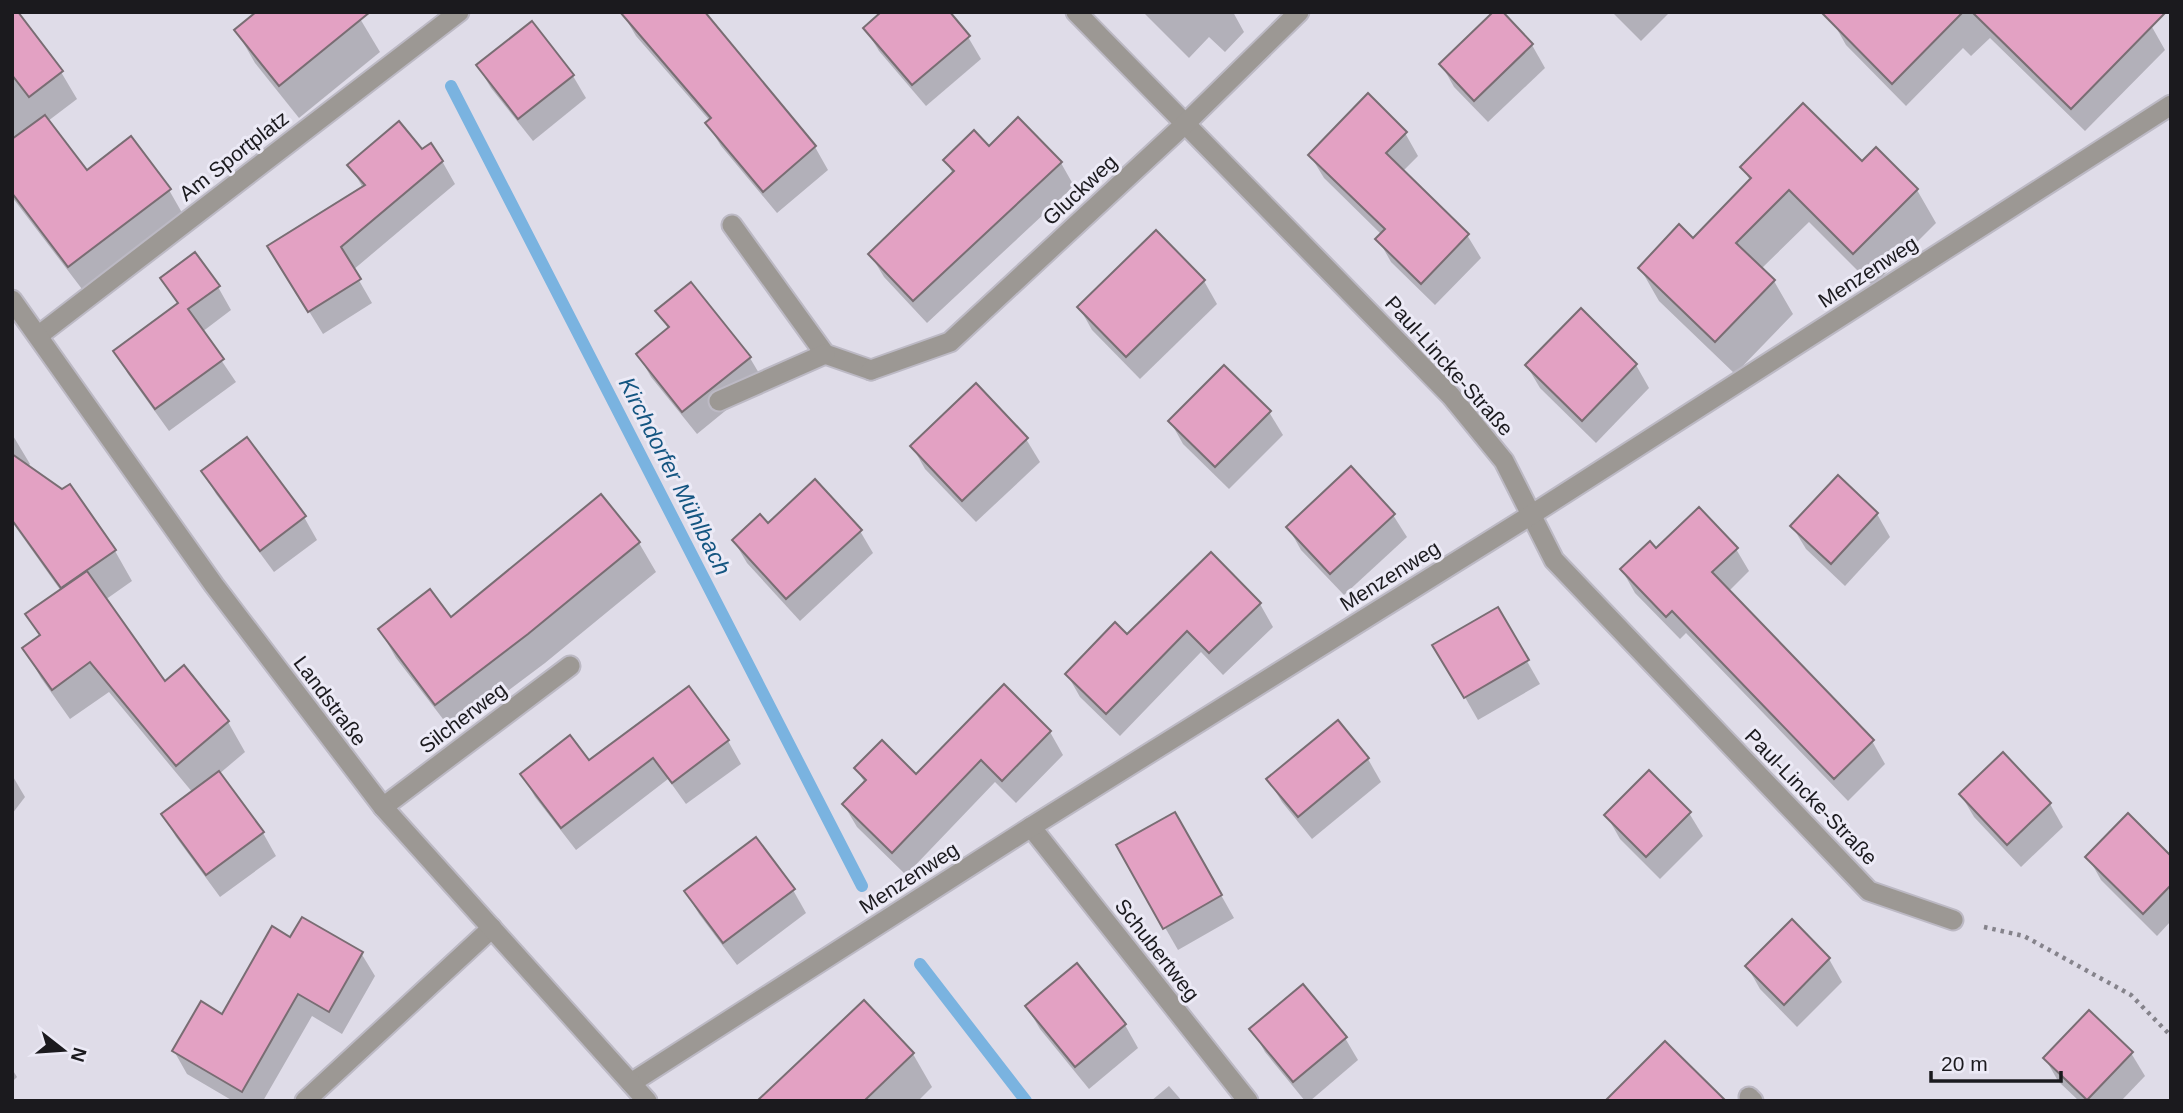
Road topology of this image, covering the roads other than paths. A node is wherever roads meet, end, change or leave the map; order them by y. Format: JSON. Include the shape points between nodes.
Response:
{"nodes":[{"id":1,"x":459,"y":12,"type":"edge"},
{"id":2,"x":1076,"y":12,"type":"edge"},
{"id":3,"x":1299,"y":12,"type":"edge"},
{"id":4,"x":2171,"y":105,"type":"edge"},
{"id":5,"x":1186,"y":123,"type":"junction"},
{"id":6,"x":732,"y":225,"type":"dead end"},
{"id":7,"x":12,"y":300,"type":"edge"},
{"id":8,"x":38,"y":336,"type":"junction"},
{"id":9,"x":825,"y":354,"type":"junction"},
{"id":10,"x":719,"y":401,"type":"dead end"},
{"id":11,"x":1531,"y":515,"type":"junction"},
{"id":12,"x":570,"y":666,"type":"dead end"},
{"id":13,"x":383,"y":807,"type":"junction"},
{"id":14,"x":1031,"y":827,"type":"junction"},
{"id":15,"x":1953,"y":920,"type":"road end"},
{"id":16,"x":492,"y":928,"type":"junction"},
{"id":17,"x":631,"y":1083,"type":"junction"},
{"id":18,"x":305,"y":1101,"type":"edge"},
{"id":19,"x":647,"y":1101,"type":"edge"},
{"id":20,"x":1248,"y":1101,"type":"edge"}],
"edges":[{"from":1,"to":8,"type":"street","name":"Am Sportplatz"},
{"from":2,"to":5,"type":"street","name":"Paul-Lincke-Straße"},
{"from":3,"to":5,"type":"street","name":"Gluckweg"},
{"from":4,"to":11,"type":"street","name":"Menzenweg"},
{"from":5,"to":9,"type":"street","name":"Gluckweg","via":[[950,342],[871,370]]},
{"from":5,"to":11,"type":"street","name":"Paul-Lincke-Straße","via":[[1451,396],[1504,461]]},
{"from":6,"to":9,"type":"street"},
{"from":7,"to":8,"type":"street","name":"Landstraße"},
{"from":8,"to":13,"type":"street","name":"Landstraße","via":[[214,585]]},
{"from":9,"to":10,"type":"street"},
{"from":11,"to":14,"type":"street","name":"Menzenweg"},
{"from":11,"to":15,"type":"street","name":"Paul-Lincke-Straße","via":[[1554,560],[1869,891]]},
{"from":12,"to":13,"type":"street","name":"Silcherweg"},
{"from":13,"to":16,"type":"street","name":"Landstraße"},
{"from":14,"to":17,"type":"street","name":"Menzenweg"},
{"from":14,"to":20,"type":"street","name":"Schubertweg"},
{"from":16,"to":17,"type":"street","name":"Landstraße"},
{"from":16,"to":18,"type":"street"},
{"from":17,"to":19,"type":"street","name":"Landstraße"}]}
